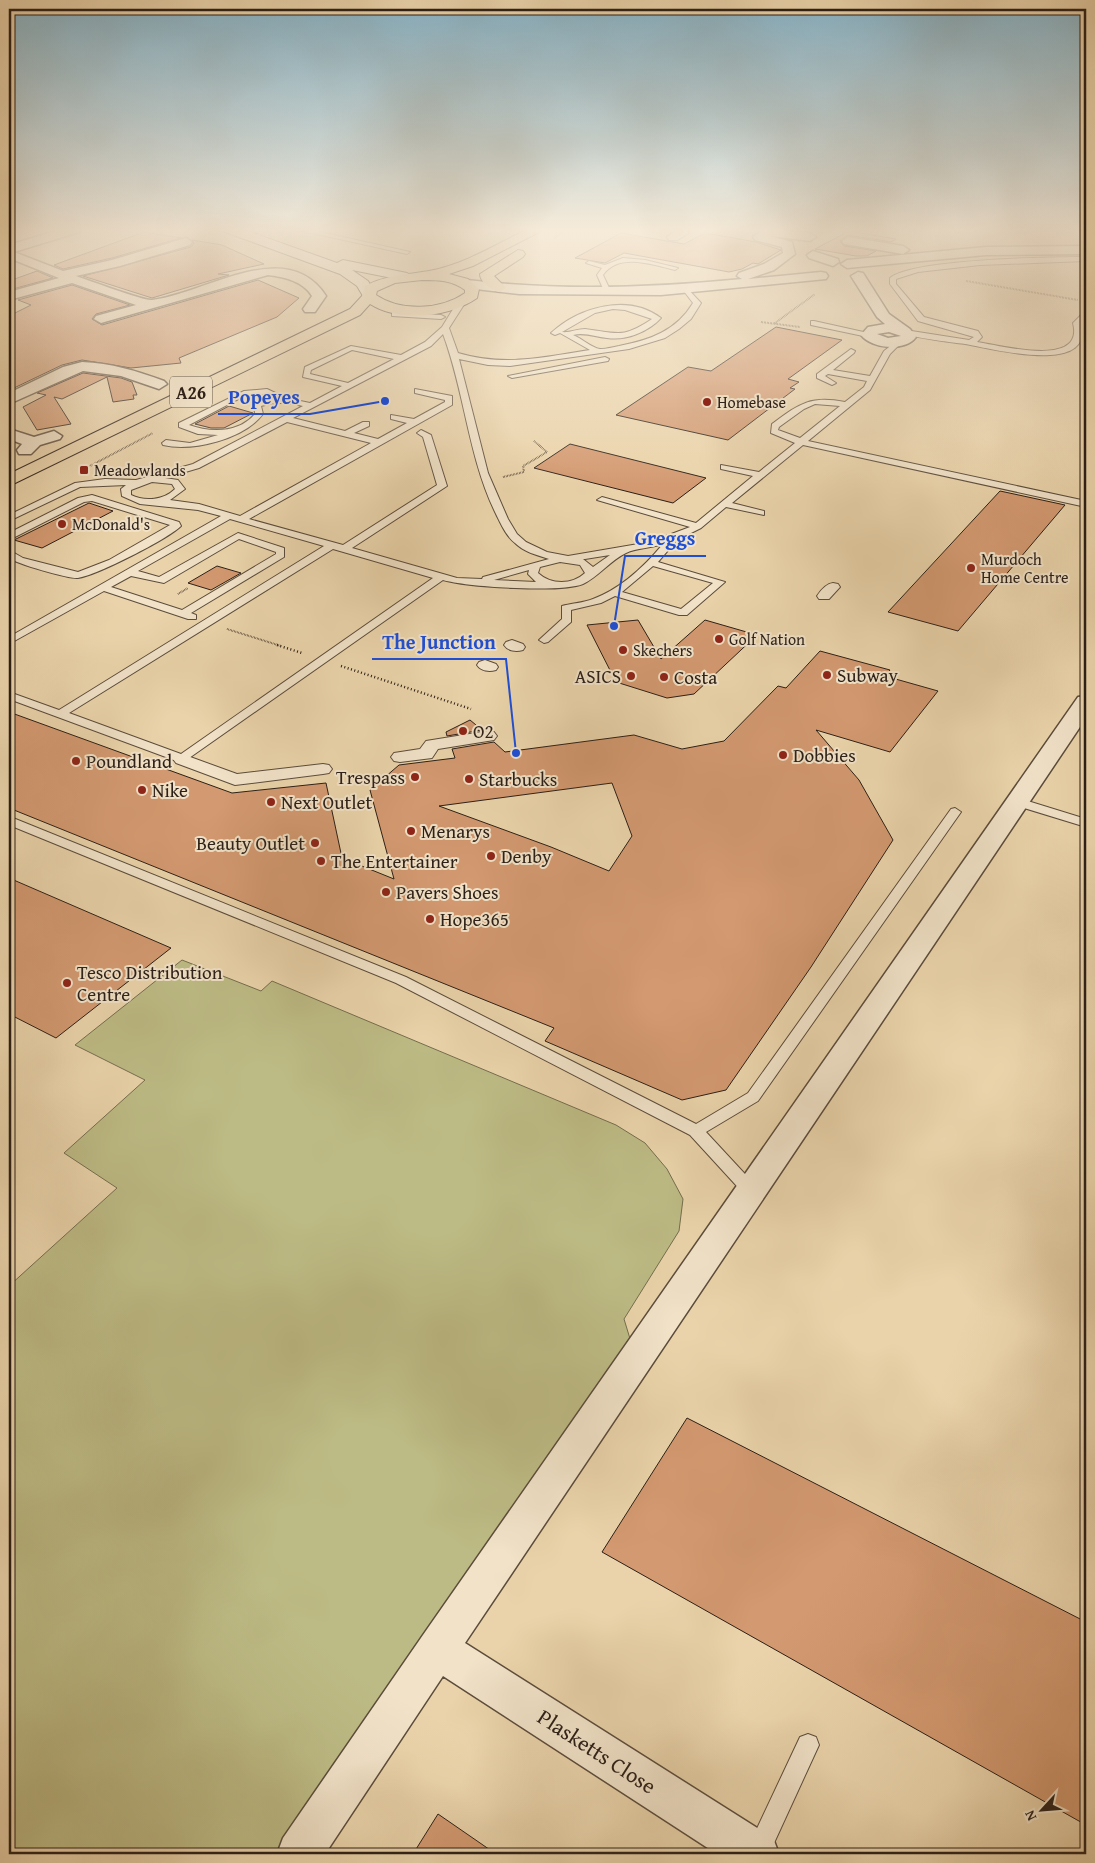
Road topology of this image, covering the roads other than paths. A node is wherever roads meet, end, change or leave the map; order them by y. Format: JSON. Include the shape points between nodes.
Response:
{"nodes":[{"id":1,"x":86,"y":316,"type":"dead end"},
{"id":2,"x":116,"y":316,"type":"edge"},
{"id":3,"x":348,"y":316,"type":"edge"},
{"id":4,"x":387,"y":316,"type":"edge"},
{"id":5,"x":406,"y":316,"type":"edge"},
{"id":6,"x":429,"y":316,"type":"edge"},
{"id":7,"x":450,"y":316,"type":"edge"},
{"id":8,"x":583,"y":316,"type":"edge"},
{"id":9,"x":651,"y":316,"type":"edge"},
{"id":10,"x":690,"y":316,"type":"edge"},
{"id":11,"x":877,"y":316,"type":"edge"},
{"id":12,"x":920,"y":316,"type":"edge"},
{"id":13,"x":1082,"y":316,"type":"edge"},
{"id":14,"x":444,"y":322,"type":"junction"},
{"id":15,"x":814,"y":323,"type":"dead end"},
{"id":16,"x":876,"y":330,"type":"junction"},
{"id":17,"x":565,"y":335,"type":"junction"},
{"id":18,"x":903,"y":336,"type":"junction"},
{"id":19,"x":972,"y":342,"type":"junction"},
{"id":20,"x":620,"y":348,"type":"junction"},
{"id":21,"x":629,"y":350,"type":"dead end"},
{"id":22,"x":571,"y":351,"type":"dead end"},
{"id":23,"x":851,"y":351,"type":"dead end"},
{"id":24,"x":598,"y":352,"type":"junction"},
{"id":25,"x":887,"y":353,"type":"junction"},
{"id":26,"x":583,"y":354,"type":"junction"},
{"id":27,"x":454,"y":355,"type":"junction"},
{"id":28,"x":402,"y":358,"type":"junction"},
{"id":29,"x":827,"y":370,"type":"junction"},
{"id":30,"x":512,"y":376,"type":"dead end"},
{"id":31,"x":155,"y":378,"type":"dead end"},
{"id":32,"x":872,"y":379,"type":"junction"},
{"id":33,"x":832,"y":382,"type":"dead end"},
{"id":34,"x":350,"y":386,"type":"junction"},
{"id":35,"x":418,"y":391,"type":"dead end"},
{"id":36,"x":282,"y":398,"type":"junction"},
{"id":37,"x":9,"y":399,"type":"edge"},
{"id":38,"x":847,"y":405,"type":"junction"},
{"id":39,"x":312,"y":406,"type":"junction"},
{"id":40,"x":394,"y":418,"type":"dead end"},
{"id":41,"x":286,"y":419,"type":"junction"},
{"id":42,"x":414,"y":422,"type":"junction"},
{"id":43,"x":366,"y":424,"type":"dead end"},
{"id":44,"x":229,"y":433,"type":"junction"},
{"id":45,"x":421,"y":433,"type":"dead end"},
{"id":46,"x":9,"y":434,"type":"edge"},
{"id":47,"x":346,"y":434,"type":"junction"},
{"id":48,"x":54,"y":436,"type":"dead end"},
{"id":49,"x":378,"y":442,"type":"junction"},
{"id":50,"x":801,"y":442,"type":"junction"},
{"id":51,"x":166,"y":443,"type":"dead end"},
{"id":52,"x":196,"y":466,"type":"junction"},
{"id":53,"x":724,"y":467,"type":"dead end"},
{"id":54,"x":305,"y":473,"type":"dead end"},
{"id":55,"x":760,"y":475,"type":"junction"},
{"id":56,"x":317,"y":476,"type":"junction"},
{"id":57,"x":152,"y":479,"type":"junction"},
{"id":58,"x":9,"y":481,"type":"edge"},
{"id":59,"x":136,"y":483,"type":"junction"},
{"id":60,"x":279,"y":486,"type":"dead end"},
{"id":61,"x":178,"y":488,"type":"junction"},
{"id":62,"x":293,"y":490,"type":"junction"},
{"id":63,"x":9,"y":494,"type":"edge"},
{"id":64,"x":602,"y":500,"type":"dead end"},
{"id":65,"x":153,"y":501,"type":"junction"},
{"id":66,"x":724,"y":504,"type":"junction"},
{"id":67,"x":1086,"y":504,"type":"edge"},
{"id":68,"x":199,"y":507,"type":"junction"},
{"id":69,"x":761,"y":513,"type":"dead end"},
{"id":70,"x":228,"y":516,"type":"junction"},
{"id":71,"x":9,"y":518,"type":"edge"},
{"id":72,"x":240,"y":520,"type":"junction"},
{"id":73,"x":698,"y":526,"type":"junction"},
{"id":74,"x":9,"y":536,"type":"edge"},
{"id":75,"x":674,"y":537,"type":"junction"},
{"id":76,"x":145,"y":545,"type":"junction"},
{"id":77,"x":332,"y":545,"type":"junction"},
{"id":78,"x":344,"y":549,"type":"junction"},
{"id":79,"x":623,"y":551,"type":"junction"},
{"id":80,"x":9,"y":552,"type":"edge"},
{"id":81,"x":165,"y":552,"type":"junction"},
{"id":82,"x":564,"y":559,"type":"junction"},
{"id":83,"x":652,"y":563,"type":"junction"},
{"id":84,"x":536,"y":566,"type":"junction"},
{"id":85,"x":129,"y":572,"type":"junction"},
{"id":86,"x":590,"y":574,"type":"junction"},
{"id":87,"x":441,"y":577,"type":"junction"},
{"id":88,"x":480,"y":581,"type":"junction"},
{"id":89,"x":552,"y":584,"type":"junction"},
{"id":90,"x":102,"y":587,"type":"junction"},
{"id":91,"x":613,"y":592,"type":"junction"},
{"id":92,"x":566,"y":608,"type":"joint"},
{"id":93,"x":183,"y":614,"type":"junction"},
{"id":94,"x":207,"y":623,"type":"junction"},
{"id":95,"x":544,"y":640,"type":"dead end"},
{"id":96,"x":9,"y":641,"type":"edge"},
{"id":97,"x":9,"y":695,"type":"edge"},
{"id":98,"x":1086,"y":702,"type":"edge"},
{"id":99,"x":60,"y":714,"type":"junction"},
{"id":100,"x":488,"y":736,"type":"dead end"},
{"id":101,"x":400,"y":758,"type":"dead end"},
{"id":102,"x":182,"y":759,"type":"junction"},
{"id":103,"x":322,"y":769,"type":"dead end"},
{"id":104,"x":1018,"y":802,"type":"junction"},
{"id":105,"x":955,"y":812,"type":"dead end"},
{"id":106,"x":9,"y":821,"type":"edge"},
{"id":107,"x":1086,"y":823,"type":"edge"},
{"id":108,"x":696,"y":1132,"type":"junction"},
{"id":109,"x":751,"y":1191,"type":"junction"},
{"id":110,"x":437,"y":1649,"type":"junction"},
{"id":111,"x":808,"y":1745,"type":"dead end"},
{"id":112,"x":299,"y":1854,"type":"edge"},
{"id":113,"x":757,"y":1854,"type":"edge"}],
"edges":[{"from":1,"to":2,"type":"street","via":[[103,321]]},
{"from":3,"to":58,"type":"highway","number":"A26"},
{"from":4,"to":63,"type":"highway","number":"A26","via":[[349,327]]},
{"from":5,"to":14,"type":"lane"},
{"from":6,"to":14,"type":"lane"},
{"from":7,"to":14,"type":"lane"},
{"from":8,"to":17,"type":"lane","via":[[555,333]]},
{"from":9,"to":17,"type":"lane","via":[[656,319],[625,337],[614,338],[578,330]]},
{"from":10,"to":20,"type":"lane","via":[[658,337]]},
{"from":11,"to":16,"type":"street"},
{"from":12,"to":19,"type":"lane","via":[[925,321],[975,333],[978,337]]},
{"from":13,"to":19,"type":"lane","via":[[1077,322],[1079,334],[1076,339],[1060,353],[1039,354]]},
{"from":14,"to":27,"type":"lane"},
{"from":14,"to":28,"type":"lane","via":[[428,344]]},
{"from":15,"to":16,"type":"lane"},
{"from":16,"to":18,"type":"street"},
{"from":16,"to":18,"type":"street"},
{"from":16,"to":25,"type":"lane"},
{"from":17,"to":24,"type":"lane"},
{"from":18,"to":19,"type":"lane"},
{"from":18,"to":25,"type":"lane"},
{"from":20,"to":21,"type":"lane"},
{"from":20,"to":24,"type":"lane"},
{"from":22,"to":26,"type":"lane"},
{"from":23,"to":29,"type":"lane"},
{"from":24,"to":26,"type":"lane"},
{"from":25,"to":32,"type":"lane"},
{"from":26,"to":27,"type":"lane","via":[[498,364]]},
{"from":26,"to":30,"type":"lane","via":[[605,358]]},
{"from":27,"to":82,"type":"lane","via":[[492,500],[516,540],[524,546]]},
{"from":28,"to":34,"type":"lane"},
{"from":28,"to":34,"type":"lane","via":[[351,348],[308,369],[306,375]]},
{"from":29,"to":32,"type":"lane"},
{"from":29,"to":33,"type":"lane","via":[[820,376]]},
{"from":31,"to":37,"type":"street","via":[[101,367],[75,367]]},
{"from":32,"to":38,"type":"lane"},
{"from":34,"to":39,"type":"lane"},
{"from":35,"to":42,"type":"lane","via":[[449,398],[449,403]]},
{"from":36,"to":39,"type":"lane"},
{"from":36,"to":44,"type":"lane","via":[[257,405],[259,414],[254,420]]},
{"from":36,"to":44,"type":"lane","via":[[267,391],[244,393],[182,425],[198,431]]},
{"from":38,"to":50,"type":"lane"},
{"from":38,"to":50,"type":"lane","via":[[818,400],[808,402],[775,426],[774,431]]},
{"from":39,"to":41,"type":"lane"},
{"from":40,"to":42,"type":"lane"},
{"from":41,"to":47,"type":"lane"},
{"from":41,"to":52,"type":"lane"},
{"from":42,"to":49,"type":"lane"},
{"from":43,"to":47,"type":"lane"},
{"from":44,"to":51,"type":"lane","via":[[210,443],[195,446]]},
{"from":45,"to":78,"type":"lane","via":[[427,435],[442,486]]},
{"from":46,"to":48,"type":"street","via":[[29,446]]},
{"from":47,"to":49,"type":"lane"},
{"from":49,"to":56,"type":"lane"},
{"from":50,"to":55,"type":"lane"},
{"from":50,"to":67,"type":"lane"},
{"from":52,"to":57,"type":"lane"},
{"from":52,"to":61,"type":"lane"},
{"from":53,"to":55,"type":"lane"},
{"from":54,"to":56,"type":"lane"},
{"from":55,"to":66,"type":"lane"},
{"from":56,"to":62,"type":"lane"},
{"from":57,"to":59,"type":"lane"},
{"from":57,"to":61,"type":"lane","via":[[169,480]]},
{"from":59,"to":65,"type":"lane","via":[[126,489],[127,496]]},
{"from":59,"to":71,"type":"lane","via":[[105,482],[78,486]]},
{"from":60,"to":62,"type":"lane"},
{"from":61,"to":65,"type":"lane","via":[[169,498]]},
{"from":61,"to":68,"type":"lane"},
{"from":62,"to":72,"type":"lane"},
{"from":64,"to":73,"type":"lane"},
{"from":65,"to":68,"type":"lane"},
{"from":66,"to":69,"type":"lane"},
{"from":66,"to":73,"type":"lane"},
{"from":68,"to":70,"type":"lane"},
{"from":70,"to":72,"type":"lane"},
{"from":70,"to":81,"type":"lane"},
{"from":72,"to":77,"type":"lane"},
{"from":73,"to":75,"type":"lane"},
{"from":74,"to":76,"type":"lane","via":[[81,500],[96,498],[176,524]]},
{"from":75,"to":79,"type":"lane"},
{"from":75,"to":83,"type":"lane"},
{"from":76,"to":80,"type":"lane","via":[[78,575],[13,557]]},
{"from":76,"to":81,"type":"lane"},
{"from":77,"to":78,"type":"lane"},
{"from":77,"to":94,"type":"lane"},
{"from":78,"to":87,"type":"lane"},
{"from":79,"to":82,"type":"lane"},
{"from":79,"to":86,"type":"lane"},
{"from":81,"to":85,"type":"lane"},
{"from":82,"to":84,"type":"lane"},
{"from":82,"to":86,"type":"lane","via":[[588,567]]},
{"from":83,"to":91,"type":"lane"},
{"from":83,"to":91,"type":"lane","via":[[720,582],[683,613]]},
{"from":84,"to":88,"type":"lane"},
{"from":84,"to":89,"type":"lane","via":[[533,574]]},
{"from":85,"to":90,"type":"lane"},
{"from":85,"to":93,"type":"lane","via":[[160,581],[238,536],[280,550],[281,555]]},
{"from":86,"to":89,"type":"lane","via":[[580,582]]},
{"from":87,"to":88,"type":"lane"},
{"from":87,"to":102,"type":"lane"},
{"from":88,"to":89,"type":"lane","via":[[507,585]]},
{"from":90,"to":93,"type":"lane"},
{"from":90,"to":96,"type":"lane"},
{"from":91,"to":92,"type":"lane","via":[[594,603]]},
{"from":92,"to":95,"type":"lane","via":[[567,620]]},
{"from":93,"to":94,"type":"lane"},
{"from":94,"to":99,"type":"lane"},
{"from":97,"to":99,"type":"lane"},
{"from":98,"to":104,"type":"street"},
{"from":99,"to":102,"type":"lane"},
{"from":100,"to":101,"type":"street","via":[[432,745],[426,754]]},
{"from":102,"to":103,"type":"street","via":[[235,780]]},
{"from":104,"to":107,"type":"lane"},
{"from":104,"to":109,"type":"street"},
{"from":105,"to":108,"type":"lane","via":[[753,1097]]},
{"from":106,"to":108,"type":"lane","via":[[401,980]]},
{"from":108,"to":109,"type":"lane"},
{"from":109,"to":110,"type":"street"},
{"from":110,"to":112,"type":"street"},
{"from":110,"to":113,"type":"street","name":"Plasketts Close"},
{"from":111,"to":113,"type":"lane"}]}
